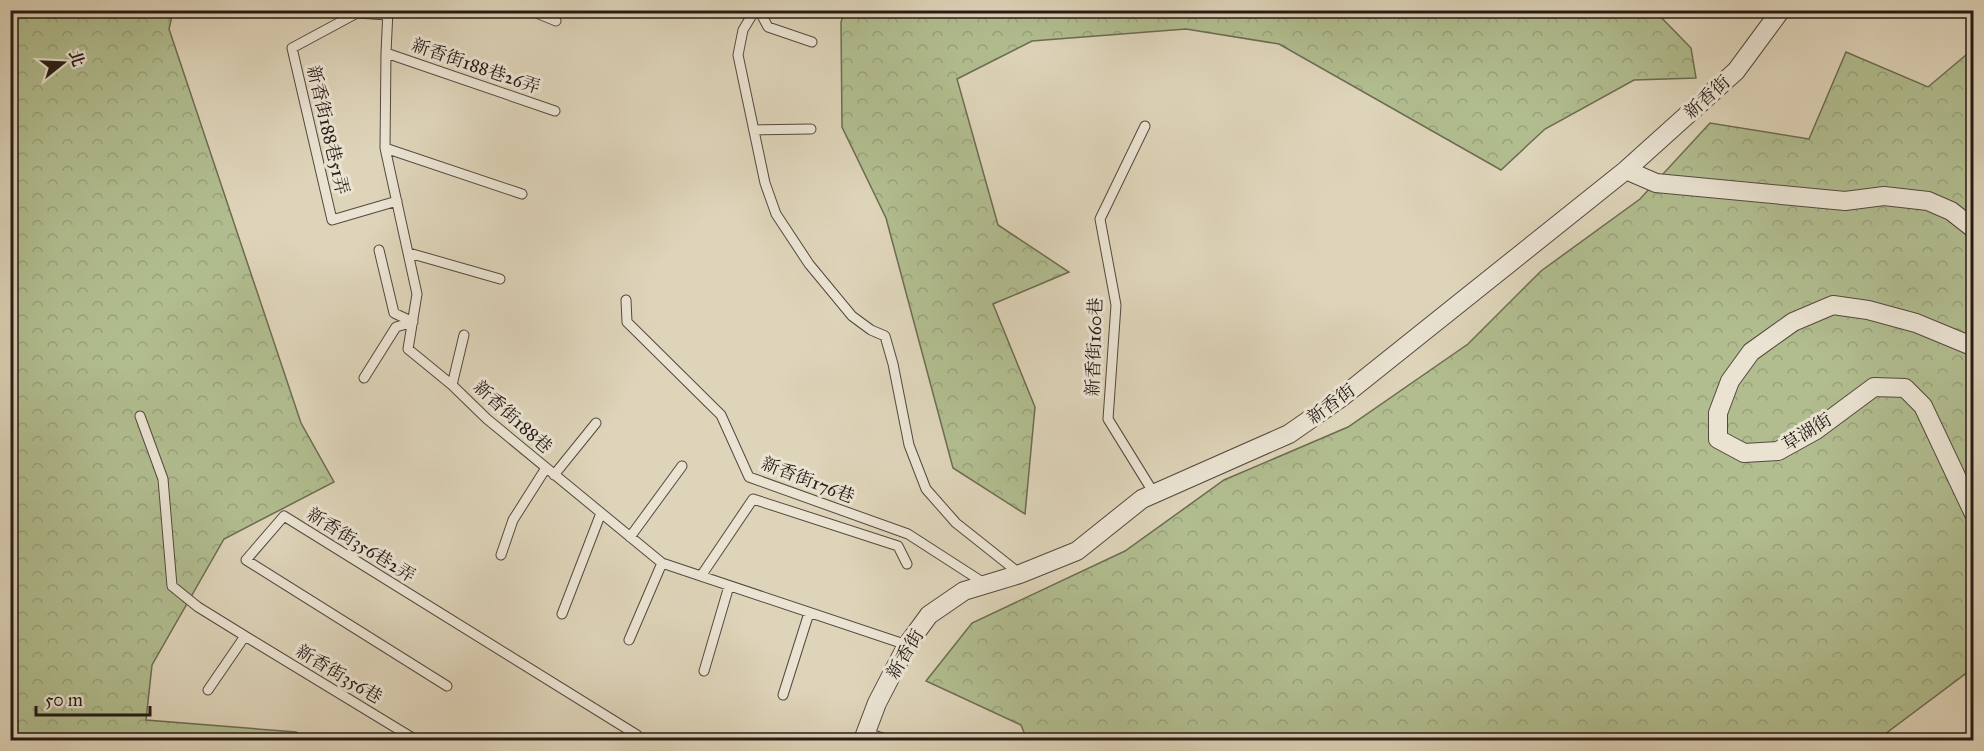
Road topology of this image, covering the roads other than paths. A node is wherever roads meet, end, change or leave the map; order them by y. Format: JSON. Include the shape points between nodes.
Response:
{"nodes":[{"id":1,"x":529,"y":10,"type":"edge"},
{"id":2,"x":757,"y":10,"type":"edge"},
{"id":3,"x":1781,"y":10,"type":"edge"},
{"id":4,"x":388,"y":13,"type":"edge"},
{"id":5,"x":556,"y":21,"type":"dead end"},
{"id":6,"x":812,"y":42,"type":"dead end"},
{"id":7,"x":386,"y":53,"type":"junction"},
{"id":8,"x":555,"y":111,"type":"dead end"},
{"id":9,"x":1145,"y":126,"type":"dead end"},
{"id":10,"x":811,"y":129,"type":"dead end"},
{"id":11,"x":754,"y":130,"type":"junction"},
{"id":12,"x":385,"y":148,"type":"junction"},
{"id":13,"x":1626,"y":170,"type":"junction"},
{"id":14,"x":522,"y":194,"type":"dead end"},
{"id":15,"x":397,"y":201,"type":"junction"},
{"id":16,"x":1974,"y":229,"type":"edge"},
{"id":17,"x":379,"y":250,"type":"dead end"},
{"id":18,"x":409,"y":253,"type":"junction"},
{"id":19,"x":500,"y":279,"type":"dead end"},
{"id":20,"x":626,"y":300,"type":"dead end"},
{"id":21,"x":412,"y":322,"type":"junction"},
{"id":22,"x":464,"y":334,"type":"dead end"},
{"id":23,"x":1974,"y":347,"type":"edge"},
{"id":24,"x":364,"y":378,"type":"dead end"},
{"id":25,"x":452,"y":385,"type":"junction"},
{"id":26,"x":140,"y":416,"type":"dead end"},
{"id":27,"x":596,"y":423,"type":"dead end"},
{"id":28,"x":682,"y":466,"type":"dead end"},
{"id":29,"x":546,"y":468,"type":"junction"},
{"id":30,"x":554,"y":475,"type":"junction"},
{"id":31,"x":1155,"y":495,"type":"junction"},
{"id":32,"x":601,"y":513,"type":"junction"},
{"id":33,"x":1974,"y":514,"type":"edge"},
{"id":34,"x":630,"y":537,"type":"junction"},
{"id":35,"x":501,"y":555,"type":"dead end"},
{"id":36,"x":662,"y":563,"type":"junction"},
{"id":37,"x":907,"y":564,"type":"dead end"},
{"id":38,"x":1020,"y":574,"type":"junction"},
{"id":39,"x":701,"y":576,"type":"junction"},
{"id":40,"x":986,"y":585,"type":"junction"},
{"id":41,"x":729,"y":586,"type":"junction"},
{"id":42,"x":810,"y":613,"type":"junction"},
{"id":43,"x":562,"y":614,"type":"dead end"},
{"id":44,"x":245,"y":636,"type":"junction"},
{"id":45,"x":629,"y":640,"type":"dead end"},
{"id":46,"x":907,"y":645,"type":"junction"},
{"id":47,"x":704,"y":671,"type":"dead end"},
{"id":48,"x":447,"y":686,"type":"dead end"},
{"id":49,"x":208,"y":690,"type":"dead end"},
{"id":50,"x":783,"y":694,"type":"dead end"},
{"id":51,"x":865,"y":737,"type":"edge"},
{"id":52,"x":416,"y":741,"type":"edge"},
{"id":53,"x":638,"y":741,"type":"edge"},
{"id":54,"x":890,"y":741,"type":"edge"}],
"edges":[{"from":1,"to":5,"type":"lane"},
{"from":2,"to":6,"type":"lane","via":[[768,27]]},
{"from":2,"to":11,"type":"lane","via":[[743,30],[738,55]]},
{"from":3,"to":13,"type":"street","name":"新香街","via":[[1736,70]]},
{"from":4,"to":7,"type":"lane","name":"新香街188巷"},
{"from":4,"to":15,"type":"lane","name":"新香街188巷51弄","via":[[357,13],[292,48],[332,220]]},
{"from":7,"to":8,"type":"lane","name":"新香街188巷26弄"},
{"from":7,"to":12,"type":"lane","name":"新香街188巷"},
{"from":9,"to":31,"type":"lane","name":"新香街160巷","via":[[1100,219],[1116,305],[1108,419]]},
{"from":10,"to":11,"type":"lane"},
{"from":11,"to":38,"type":"lane","via":[[776,214],[809,264],[852,316],[885,336],[909,445],[926,489],[956,523]]},
{"from":12,"to":14,"type":"lane"},
{"from":12,"to":15,"type":"lane","name":"新香街188巷"},
{"from":13,"to":16,"type":"street","via":[[1656,183],[1845,201],[1884,196],[1928,201],[1952,211]]},
{"from":13,"to":31,"type":"street","name":"新香街","via":[[1342,397],[1289,434]]},
{"from":15,"to":18,"type":"lane","name":"新香街188巷"},
{"from":17,"to":21,"type":"lane","via":[[394,313]]},
{"from":18,"to":19,"type":"lane"},
{"from":18,"to":21,"type":"lane","name":"新香街188巷","via":[[417,294]]},
{"from":20,"to":40,"type":"lane","name":"新香街176巷","via":[[627,322],[720,415],[749,477],[908,534]]},
{"from":21,"to":24,"type":"lane","via":[[396,327]]},
{"from":21,"to":25,"type":"lane","name":"新香街188巷","via":[[408,349]]},
{"from":22,"to":25,"type":"lane"},
{"from":23,"to":33,"type":"street","name":"草湖街","via":[[1916,322],[1833,305],[1793,322],[1751,351],[1730,381],[1718,413],[1718,439],[1744,453],[1778,451],[1816,430],[1874,387],[1905,388],[1923,406]]},
{"from":25,"to":29,"type":"lane","name":"新香街188巷"},
{"from":26,"to":44,"type":"lane","name":"新香街356巷","via":[[163,479],[172,586]]},
{"from":27,"to":30,"type":"lane"},
{"from":28,"to":34,"type":"lane"},
{"from":29,"to":30,"type":"lane","name":"新香街188巷"},
{"from":29,"to":35,"type":"lane","via":[[513,520]]},
{"from":30,"to":32,"type":"lane","name":"新香街188巷"},
{"from":31,"to":38,"type":"street","name":"新香街","via":[[1142,500],[1077,551]]},
{"from":32,"to":34,"type":"lane","name":"新香街188巷"},
{"from":32,"to":43,"type":"lane"},
{"from":34,"to":36,"type":"lane","name":"新香街188巷"},
{"from":36,"to":39,"type":"lane","name":"新香街188巷"},
{"from":36,"to":45,"type":"lane"},
{"from":37,"to":39,"type":"lane","via":[[898,546],[753,499]]},
{"from":38,"to":40,"type":"street","name":"新香街"},
{"from":39,"to":41,"type":"lane","name":"新香街188巷"},
{"from":40,"to":46,"type":"street","name":"新香街","via":[[964,591],[929,615]]},
{"from":41,"to":42,"type":"lane","name":"新香街188巷"},
{"from":41,"to":47,"type":"lane"},
{"from":42,"to":46,"type":"lane","name":"新香街188巷"},
{"from":42,"to":50,"type":"lane"},
{"from":44,"to":49,"type":"lane"},
{"from":44,"to":52,"type":"lane","name":"新香街356巷"},
{"from":46,"to":51,"type":"street","name":"新香街","via":[[877,703]]},
{"from":48,"to":53,"type":"lane","name":"新香街356巷2弄","via":[[246,560],[284,516],[637,735]]},
{"from":51,"to":54,"type":"lane"}]}
